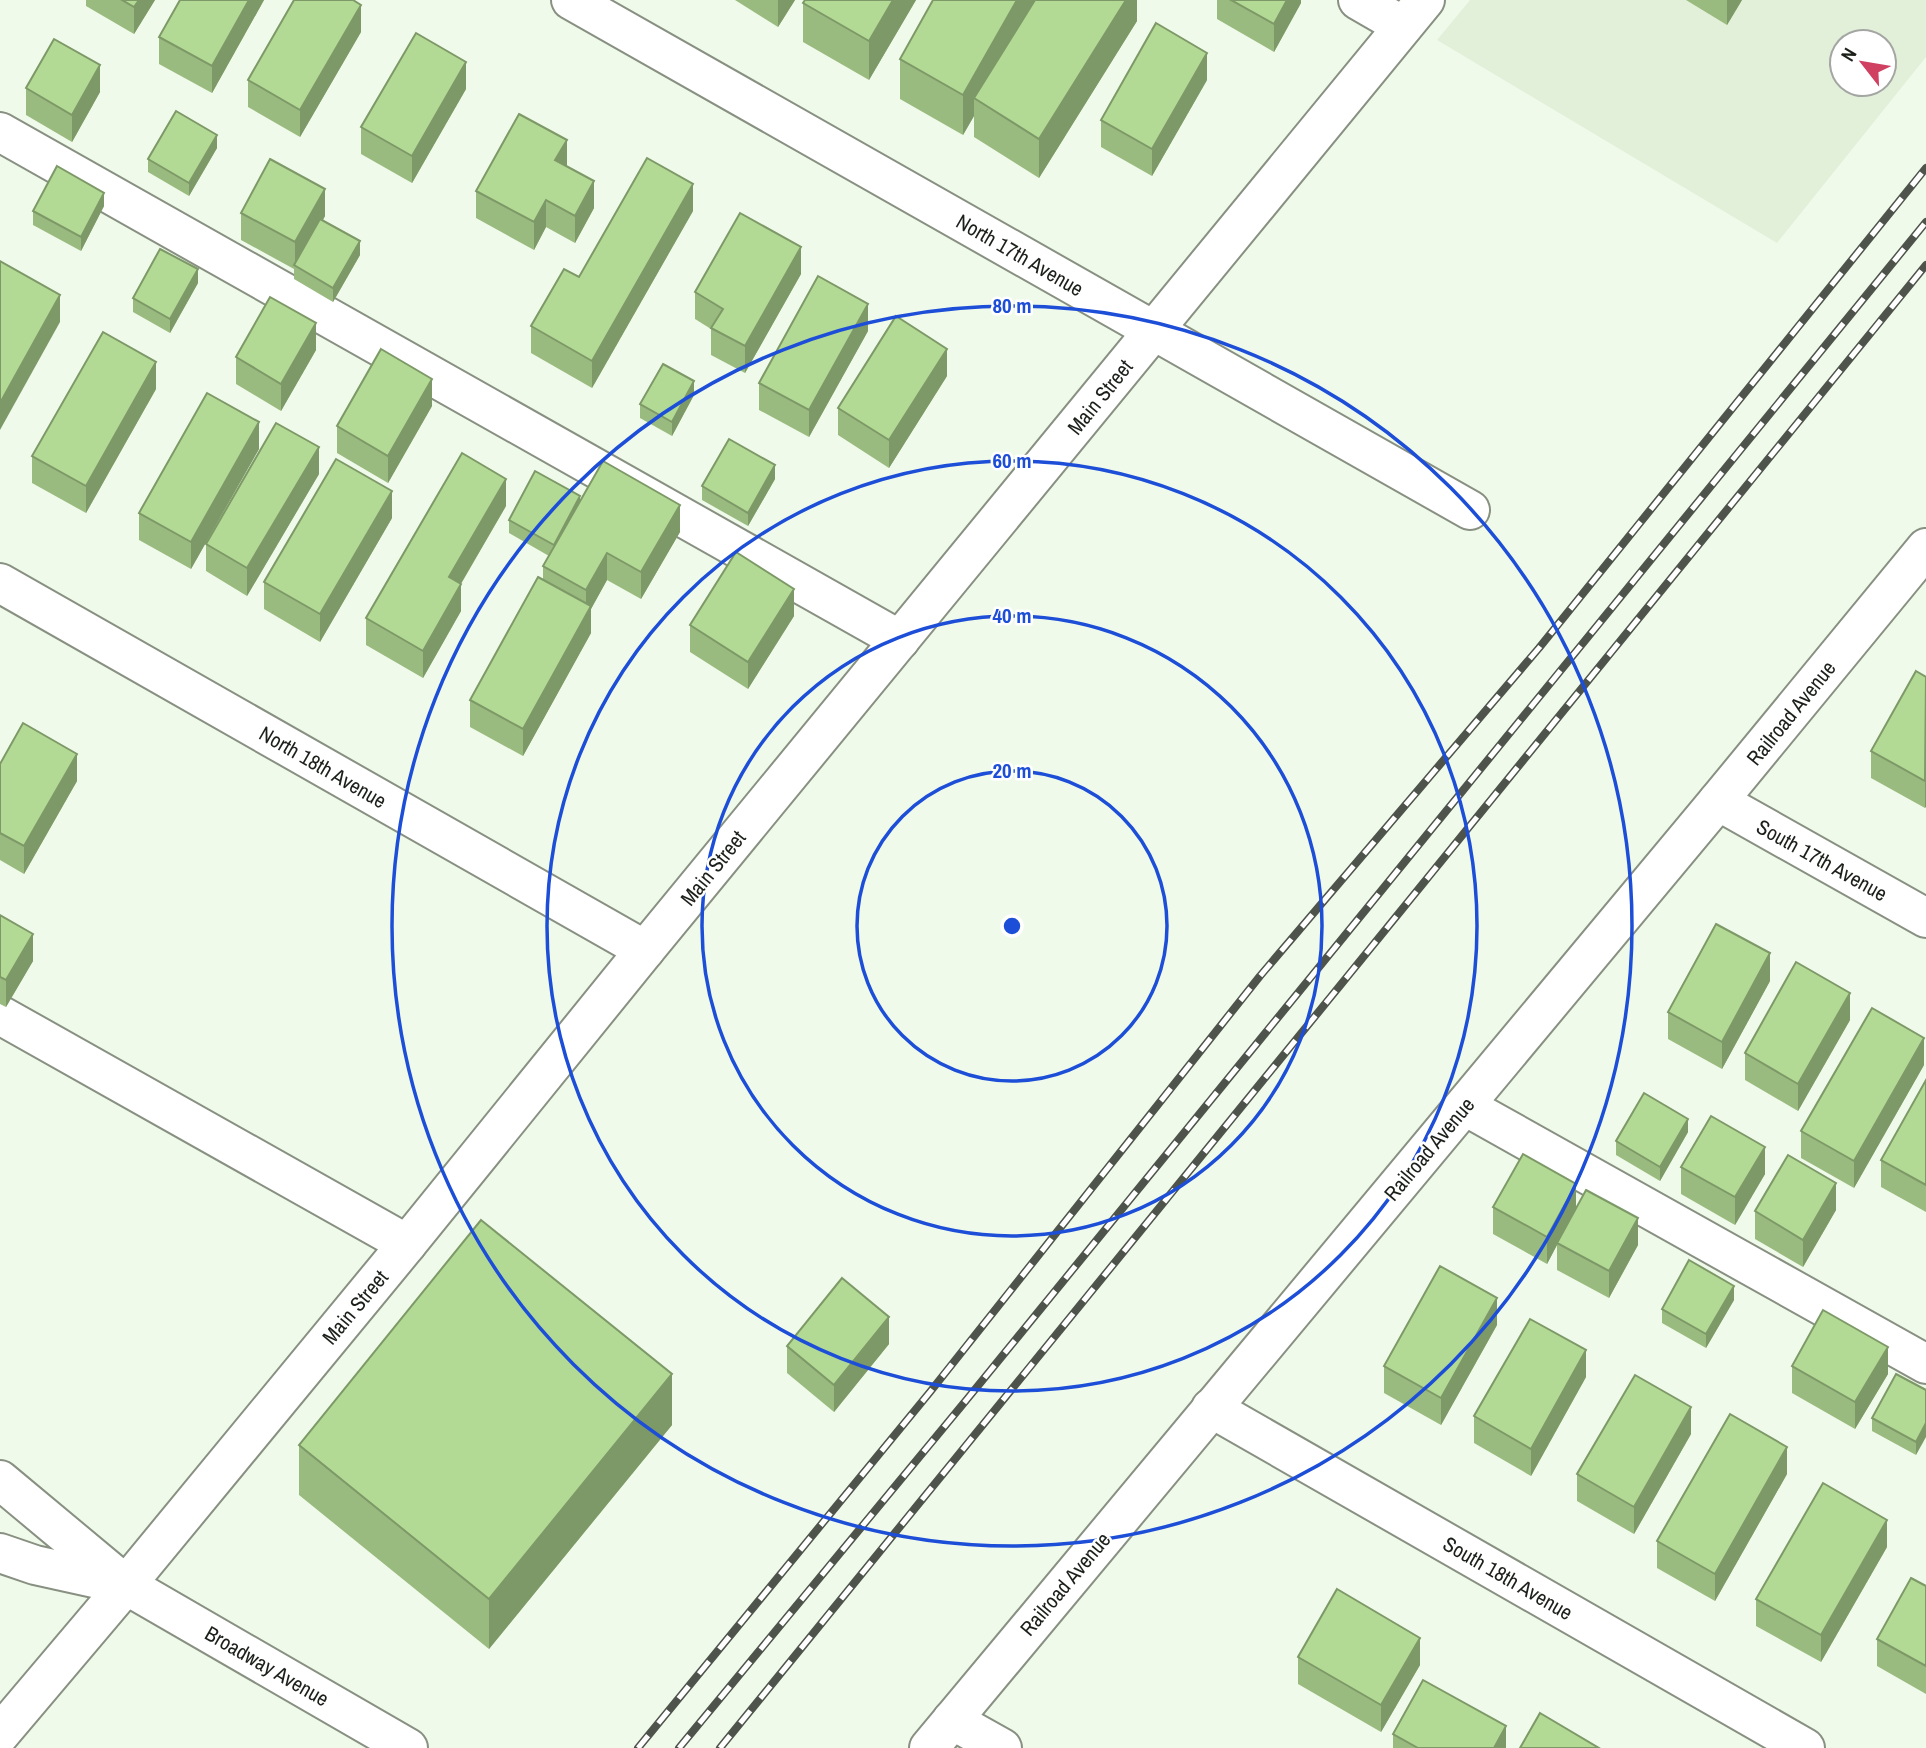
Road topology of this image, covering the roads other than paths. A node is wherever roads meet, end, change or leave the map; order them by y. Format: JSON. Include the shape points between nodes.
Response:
{"nodes":[{"id":1,"x":570,"y":0,"type":"edge"},
{"id":2,"x":1358,"y":0,"type":"edge"},
{"id":3,"x":1414,"y":13,"type":"edge"},
{"id":4,"x":0,"y":132,"type":"edge"},
{"id":5,"x":1152,"y":330,"type":"junction"},
{"id":6,"x":1470,"y":510,"type":"dead end"},
{"id":7,"x":1926,"y":548,"type":"edge"},
{"id":8,"x":0,"y":583,"type":"edge"},
{"id":9,"x":900,"y":640,"type":"junction"},
{"id":10,"x":1718,"y":801,"type":"junction"},
{"id":11,"x":1926,"y":918,"type":"edge"},
{"id":12,"x":645,"y":950,"type":"junction"},
{"id":13,"x":0,"y":1015,"type":"edge"},
{"id":14,"x":1465,"y":1106,"type":"junction"},
{"id":15,"x":407,"y":1244,"type":"junction"},
{"id":16,"x":1926,"y":1364,"type":"edge"},
{"id":17,"x":1211,"y":1408,"type":"junction"},
{"id":18,"x":0,"y":1480,"type":"edge"},
{"id":19,"x":0,"y":1553,"type":"edge"},
{"id":20,"x":126,"y":1585,"type":"junction"},
{"id":21,"x":0,"y":1734,"type":"edge"},
{"id":22,"x":941,"y":1734,"type":"edge"},
{"id":23,"x":408,"y":1748,"type":"edge"},
{"id":24,"x":1002,"y":1748,"type":"edge"},
{"id":25,"x":1805,"y":1748,"type":"edge"}],
"edges":[{"from":1,"to":5,"type":"street","name":"North 17th Avenue"},
{"from":2,"to":3,"type":"street"},
{"from":3,"to":5,"type":"street","name":"Main Street"},
{"from":4,"to":9,"type":"street"},
{"from":5,"to":6,"type":"street","name":"North 17th Avenue"},
{"from":5,"to":9,"type":"street","name":"Main Street"},
{"from":7,"to":10,"type":"street","name":"Railroad Avenue"},
{"from":8,"to":12,"type":"street","name":"North 18th Avenue"},
{"from":9,"to":12,"type":"street","name":"Main Street"},
{"from":10,"to":11,"type":"street","name":"South 17th Avenue"},
{"from":10,"to":14,"type":"street","name":"Railroad Avenue"},
{"from":12,"to":15,"type":"street","name":"Main Street"},
{"from":13,"to":15,"type":"street"},
{"from":14,"to":16,"type":"street"},
{"from":14,"to":17,"type":"street","name":"Railroad Avenue"},
{"from":15,"to":20,"type":"street","name":"Main Street"},
{"from":17,"to":22,"type":"street","name":"Railroad Avenue"},
{"from":17,"to":25,"type":"street","name":"South 18th Avenue"},
{"from":18,"to":20,"type":"street","name":"Broadway Avenue"},
{"from":19,"to":20,"type":"street","name":"Broadway Avenue"},
{"from":20,"to":21,"type":"street","name":"Main Street"},
{"from":20,"to":23,"type":"street","name":"Broadway Avenue"},
{"from":22,"to":24,"type":"street"}]}
